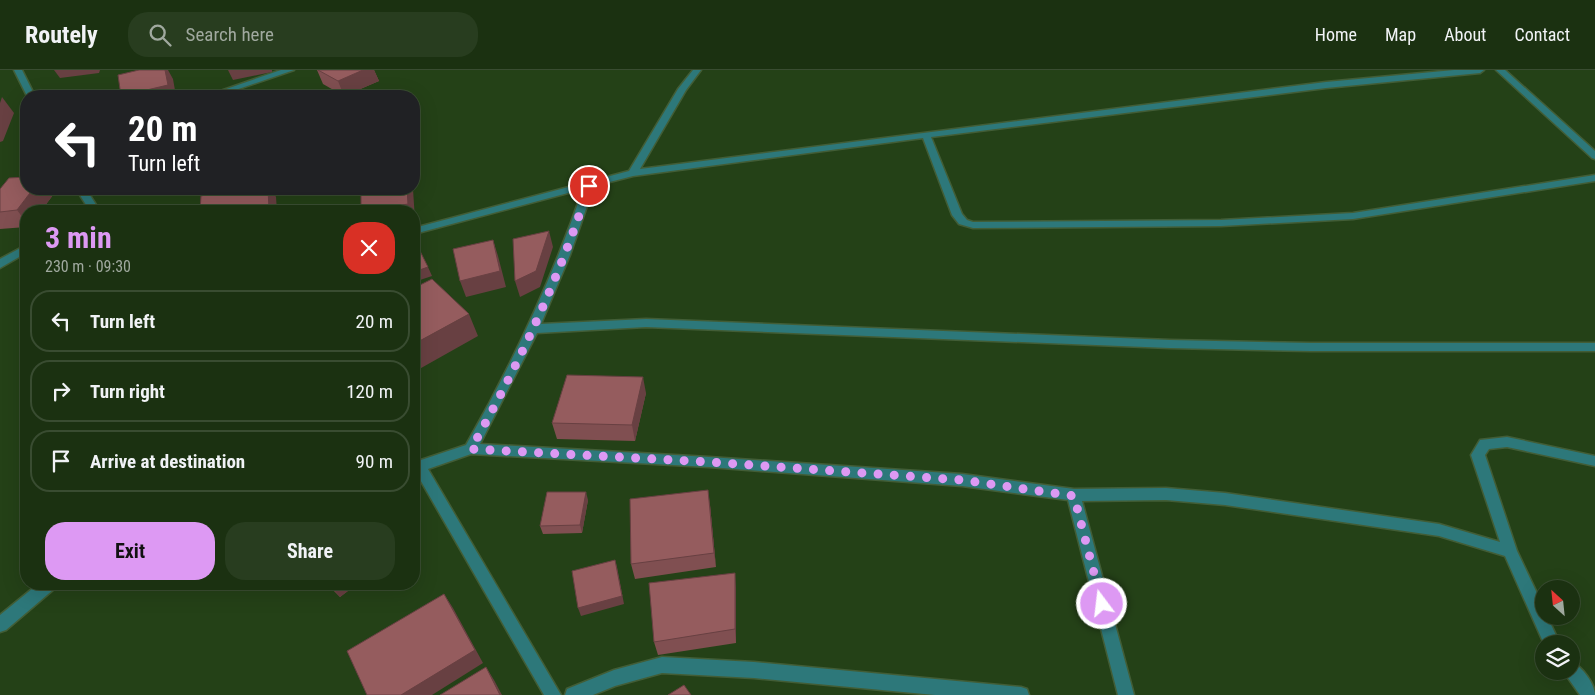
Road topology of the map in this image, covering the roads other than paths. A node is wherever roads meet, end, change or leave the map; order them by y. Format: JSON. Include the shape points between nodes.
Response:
{"nodes":[{"id":1,"x":18,"y":70,"type":"edge"},
{"id":2,"x":290,"y":70,"type":"edge"},
{"id":3,"x":696,"y":70,"type":"edge"},
{"id":4,"x":1480,"y":70,"type":"edge"},
{"id":5,"x":1500,"y":70,"type":"edge"},
{"id":6,"x":28,"y":90,"type":"edge"},
{"id":7,"x":228,"y":90,"type":"edge"},
{"id":8,"x":926,"y":135,"type":"junction"},
{"id":9,"x":1595,"y":156,"type":"edge"},
{"id":10,"x":633,"y":173,"type":"junction"},
{"id":11,"x":1595,"y":178,"type":"edge"},
{"id":12,"x":589,"y":186,"type":"junction"},
{"id":13,"x":420,"y":229,"type":"edge"},
{"id":14,"x":20,"y":252,"type":"edge"},
{"id":15,"x":0,"y":264,"type":"edge"},
{"id":16,"x":534,"y":329,"type":"junction"},
{"id":17,"x":1595,"y":347,"type":"edge"},
{"id":18,"x":471,"y":449,"type":"junction"},
{"id":19,"x":1595,"y":461,"type":"edge"},
{"id":20,"x":420,"y":462,"type":"edge"},
{"id":21,"x":420,"y":470,"type":"edge"},
{"id":22,"x":1074,"y":496,"type":"junction"},
{"id":23,"x":1510,"y":551,"type":"junction"},
{"id":24,"x":42,"y":590,"type":"edge"},
{"id":25,"x":0,"y":625,"type":"edge"},
{"id":26,"x":1548,"y":635,"type":"edge"},
{"id":27,"x":1579,"y":680,"type":"edge"},
{"id":28,"x":553,"y":695,"type":"edge"},
{"id":29,"x":573,"y":695,"type":"edge"},
{"id":30,"x":1021,"y":695,"type":"edge"},
{"id":31,"x":1126,"y":695,"type":"edge"},
{"id":32,"x":1590,"y":695,"type":"edge"}],
"edges":[{"from":1,"to":6,"type":"street"},
{"from":2,"to":7,"type":"street"},
{"from":3,"to":10,"type":"street"},
{"from":4,"to":8,"type":"street","via":[[1326,85]]},
{"from":5,"to":9,"type":"street"},
{"from":8,"to":10,"type":"street"},
{"from":8,"to":11,"type":"street","via":[[957,215],[963,222],[973,225],[1221,223],[1353,216]]},
{"from":10,"to":12,"type":"street"},
{"from":12,"to":13,"type":"street"},
{"from":12,"to":16,"type":"street","via":[[574,233]]},
{"from":14,"to":15,"type":"street"},
{"from":16,"to":17,"type":"street","via":[[646,323],[1170,344]]},
{"from":16,"to":18,"type":"street","via":[[506,388]]},
{"from":18,"to":20,"type":"street"},
{"from":18,"to":22,"type":"street","via":[[952,479]]},
{"from":19,"to":23,"type":"street","via":[[1507,442],[1485,444],[1478,455]]},
{"from":21,"to":28,"type":"street"},
{"from":22,"to":23,"type":"street","via":[[1166,494],[1225,499],[1439,530]]},
{"from":22,"to":31,"type":"street"},
{"from":23,"to":26,"type":"street"},
{"from":24,"to":25,"type":"street"},
{"from":27,"to":32,"type":"street"},
{"from":29,"to":30,"type":"street","via":[[614,678],[662,665],[754,670]]}]}
